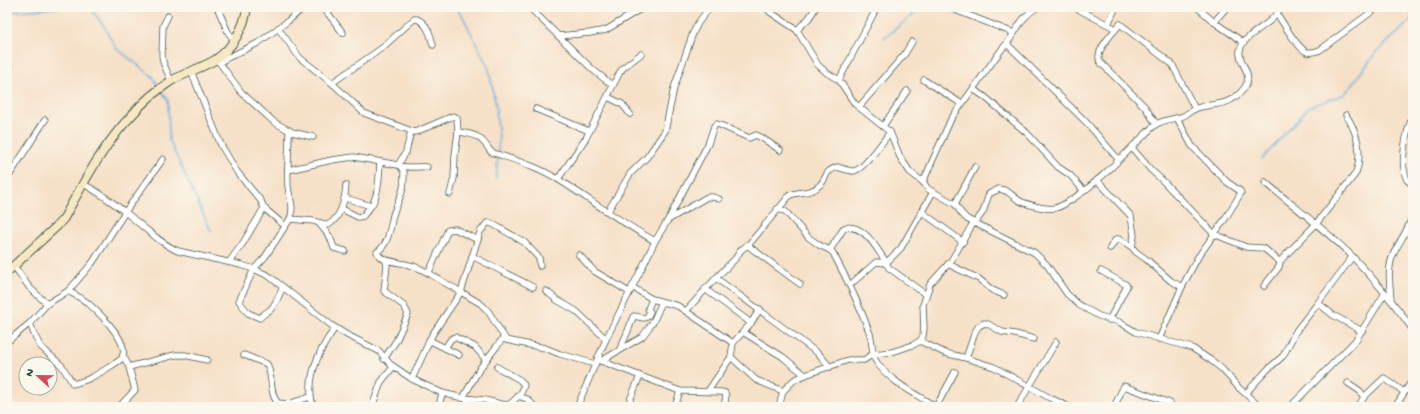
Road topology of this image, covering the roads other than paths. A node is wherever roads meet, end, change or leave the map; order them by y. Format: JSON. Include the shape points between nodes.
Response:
{"nodes":[{"id":1,"x":217,"y":7,"type":"edge"},
{"id":2,"x":247,"y":7,"type":"edge"},
{"id":3,"x":304,"y":7,"type":"edge"},
{"id":4,"x":323,"y":7,"type":"edge"},
{"id":5,"x":529,"y":7,"type":"edge"},
{"id":6,"x":642,"y":7,"type":"edge"},
{"id":7,"x":710,"y":7,"type":"edge"},
{"id":8,"x":766,"y":7,"type":"edge"},
{"id":9,"x":816,"y":7,"type":"edge"},
{"id":10,"x":1038,"y":7,"type":"edge"},
{"id":11,"x":1074,"y":7,"type":"edge"},
{"id":12,"x":1116,"y":7,"type":"edge"},
{"id":13,"x":1197,"y":7,"type":"edge"},
{"id":14,"x":1227,"y":7,"type":"edge"},
{"id":15,"x":1281,"y":7,"type":"edge"},
{"id":16,"x":1378,"y":7,"type":"edge"},
{"id":17,"x":950,"y":8,"type":"dead end"},
{"id":18,"x":874,"y":13,"type":"dead end"},
{"id":19,"x":1277,"y":14,"type":"junction"},
{"id":20,"x":168,"y":16,"type":"dead end"},
{"id":21,"x":1214,"y":22,"type":"junction"},
{"id":22,"x":1108,"y":24,"type":"junction"},
{"id":23,"x":278,"y":28,"type":"junction"},
{"id":24,"x":1116,"y":29,"type":"junction"},
{"id":25,"x":797,"y":30,"type":"junction"},
{"id":26,"x":343,"y":33,"type":"dead end"},
{"id":27,"x":1014,"y":33,"type":"junction"},
{"id":28,"x":558,"y":36,"type":"junction"},
{"id":29,"x":234,"y":40,"type":"junction"},
{"id":30,"x":912,"y":42,"type":"dead end"},
{"id":31,"x":1243,"y":42,"type":"junction"},
{"id":32,"x":1007,"y":44,"type":"junction"},
{"id":33,"x":433,"y":45,"type":"dead end"},
{"id":34,"x":641,"y":54,"type":"dead end"},
{"id":35,"x":217,"y":60,"type":"junction"},
{"id":36,"x":7,"y":62,"type":"edge"},
{"id":37,"x":191,"y":71,"type":"junction"},
{"id":38,"x":7,"y":80,"type":"edge"},
{"id":39,"x":840,"y":80,"type":"junction"},
{"id":40,"x":924,"y":80,"type":"dead end"},
{"id":41,"x":171,"y":81,"type":"junction"},
{"id":42,"x":332,"y":83,"type":"junction"},
{"id":43,"x":612,"y":85,"type":"junction"},
{"id":44,"x":973,"y":89,"type":"junction"},
{"id":45,"x":906,"y":91,"type":"dead end"},
{"id":46,"x":608,"y":97,"type":"junction"},
{"id":47,"x":962,"y":104,"type":"junction"},
{"id":48,"x":859,"y":107,"type":"junction"},
{"id":49,"x":536,"y":109,"type":"dead end"},
{"id":50,"x":1195,"y":109,"type":"junction"},
{"id":51,"x":630,"y":114,"type":"dead end"},
{"id":52,"x":1346,"y":115,"type":"dead end"},
{"id":53,"x":1413,"y":115,"type":"edge"},
{"id":54,"x":1177,"y":118,"type":"junction"},
{"id":55,"x":45,"y":120,"type":"dead end"},
{"id":56,"x":1156,"y":124,"type":"junction"},
{"id":57,"x":882,"y":126,"type":"junction"},
{"id":58,"x":289,"y":130,"type":"junction"},
{"id":59,"x":411,"y":131,"type":"junction"},
{"id":60,"x":589,"y":131,"type":"junction"},
{"id":61,"x":458,"y":132,"type":"junction"},
{"id":62,"x":890,"y":132,"type":"junction"},
{"id":63,"x":313,"y":137,"type":"dead end"},
{"id":64,"x":1132,"y":148,"type":"junction"},
{"id":65,"x":780,"y":150,"type":"dead end"},
{"id":66,"x":163,"y":159,"type":"dead end"},
{"id":67,"x":1119,"y":160,"type":"junction"},
{"id":68,"x":380,"y":163,"type":"junction"},
{"id":69,"x":400,"y":166,"type":"junction"},
{"id":70,"x":427,"y":167,"type":"dead end"},
{"id":71,"x":975,"y":167,"type":"dead end"},
{"id":72,"x":288,"y":170,"type":"junction"},
{"id":73,"x":7,"y":179,"type":"edge"},
{"id":74,"x":558,"y":179,"type":"junction"},
{"id":75,"x":1097,"y":180,"type":"junction"},
{"id":76,"x":923,"y":182,"type":"junction"},
{"id":77,"x":1265,"y":182,"type":"dead end"},
{"id":78,"x":83,"y":184,"type":"junction"},
{"id":79,"x":346,"y":185,"type":"dead end"},
{"id":80,"x":1413,"y":185,"type":"edge"},
{"id":81,"x":933,"y":192,"type":"junction"},
{"id":82,"x":1084,"y":192,"type":"junction"},
{"id":83,"x":450,"y":194,"type":"dead end"},
{"id":84,"x":345,"y":198,"type":"junction"},
{"id":85,"x":719,"y":199,"type":"dead end"},
{"id":86,"x":954,"y":204,"type":"junction"},
{"id":87,"x":370,"y":206,"type":"junction"},
{"id":88,"x":264,"y":208,"type":"junction"},
{"id":89,"x":342,"y":209,"type":"junction"},
{"id":90,"x":778,"y":209,"type":"junction"},
{"id":91,"x":608,"y":211,"type":"junction"},
{"id":92,"x":125,"y":212,"type":"junction"},
{"id":93,"x":922,"y":212,"type":"junction"},
{"id":94,"x":1413,"y":213,"type":"edge"},
{"id":95,"x":290,"y":219,"type":"junction"},
{"id":96,"x":668,"y":220,"type":"junction"},
{"id":97,"x":975,"y":222,"type":"junction"},
{"id":98,"x":319,"y":223,"type":"junction"},
{"id":99,"x":1316,"y":224,"type":"junction"},
{"id":100,"x":285,"y":226,"type":"junction"},
{"id":101,"x":1411,"y":229,"type":"edge"},
{"id":102,"x":1214,"y":234,"type":"junction"},
{"id":103,"x":478,"y":240,"type":"junction"},
{"id":104,"x":655,"y":241,"type":"junction"},
{"id":105,"x":963,"y":242,"type":"junction"},
{"id":106,"x":747,"y":245,"type":"junction"},
{"id":107,"x":1132,"y":246,"type":"junction"},
{"id":108,"x":1110,"y":248,"type":"dead end"},
{"id":109,"x":830,"y":250,"type":"junction"},
{"id":110,"x":345,"y":251,"type":"dead end"},
{"id":111,"x":579,"y":255,"type":"dead end"},
{"id":112,"x":472,"y":256,"type":"junction"},
{"id":113,"x":1352,"y":257,"type":"junction"},
{"id":114,"x":385,"y":259,"type":"junction"},
{"id":115,"x":229,"y":262,"type":"junction"},
{"id":116,"x":886,"y":262,"type":"junction"},
{"id":117,"x":1280,"y":262,"type":"junction"},
{"id":118,"x":948,"y":264,"type":"junction"},
{"id":119,"x":14,"y":266,"type":"junction"},
{"id":120,"x":540,"y":266,"type":"dead end"},
{"id":121,"x":254,"y":269,"type":"junction"},
{"id":122,"x":1101,"y":271,"type":"dead end"},
{"id":123,"x":7,"y":272,"type":"edge"},
{"id":124,"x":429,"y":272,"type":"junction"},
{"id":125,"x":716,"y":278,"type":"junction"},
{"id":126,"x":800,"y":284,"type":"dead end"},
{"id":127,"x":850,"y":285,"type":"junction"},
{"id":128,"x":1264,"y":286,"type":"dead end"},
{"id":129,"x":283,"y":287,"type":"junction"},
{"id":130,"x":532,"y":287,"type":"dead end"},
{"id":131,"x":1182,"y":287,"type":"junction"},
{"id":132,"x":630,"y":289,"type":"junction"},
{"id":133,"x":705,"y":289,"type":"junction"},
{"id":134,"x":68,"y":291,"type":"junction"},
{"id":135,"x":546,"y":291,"type":"dead end"},
{"id":136,"x":461,"y":292,"type":"junction"},
{"id":137,"x":1385,"y":293,"type":"junction"},
{"id":138,"x":926,"y":294,"type":"junction"},
{"id":139,"x":1004,"y":295,"type":"dead end"},
{"id":140,"x":652,"y":299,"type":"junction"},
{"id":141,"x":1391,"y":300,"type":"junction"},
{"id":142,"x":662,"y":302,"type":"junction"},
{"id":143,"x":1318,"y":303,"type":"junction"},
{"id":144,"x":47,"y":304,"type":"junction"},
{"id":145,"x":760,"y":309,"type":"junction"},
{"id":146,"x":686,"y":311,"type":"junction"},
{"id":147,"x":1109,"y":320,"type":"junction"},
{"id":148,"x":751,"y":323,"type":"junction"},
{"id":149,"x":30,"y":324,"type":"junction"},
{"id":150,"x":335,"y":328,"type":"junction"},
{"id":151,"x":1413,"y":330,"type":"edge"},
{"id":152,"x":1362,"y":331,"type":"junction"},
{"id":153,"x":744,"y":332,"type":"junction"},
{"id":154,"x":504,"y":337,"type":"junction"},
{"id":155,"x":606,"y":338,"type":"junction"},
{"id":156,"x":1034,"y":339,"type":"dead end"},
{"id":157,"x":1158,"y":339,"type":"junction"},
{"id":158,"x":429,"y":340,"type":"junction"},
{"id":159,"x":920,"y":341,"type":"junction"},
{"id":160,"x":7,"y":342,"type":"edge"},
{"id":161,"x":1056,"y":342,"type":"dead end"},
{"id":162,"x":733,"y":343,"type":"junction"},
{"id":163,"x":445,"y":348,"type":"junction"},
{"id":164,"x":619,"y":351,"type":"junction"},
{"id":165,"x":873,"y":354,"type":"junction"},
{"id":166,"x":123,"y":355,"type":"junction"},
{"id":167,"x":244,"y":355,"type":"dead end"},
{"id":168,"x":459,"y":355,"type":"dead end"},
{"id":169,"x":731,"y":357,"type":"junction"},
{"id":170,"x":966,"y":358,"type":"junction"},
{"id":171,"x":384,"y":359,"type":"junction"},
{"id":172,"x":600,"y":359,"type":"junction"},
{"id":173,"x":207,"y":360,"type":"dead end"},
{"id":174,"x":486,"y":360,"type":"junction"},
{"id":175,"x":595,"y":364,"type":"junction"},
{"id":176,"x":129,"y":367,"type":"junction"},
{"id":177,"x":393,"y":367,"type":"junction"},
{"id":178,"x":497,"y":367,"type":"dead end"},
{"id":179,"x":830,"y":367,"type":"junction"},
{"id":180,"x":955,"y":372,"type":"dead end"},
{"id":181,"x":805,"y":375,"type":"junction"},
{"id":182,"x":640,"y":376,"type":"junction"},
{"id":183,"x":412,"y":379,"type":"junction"},
{"id":184,"x":1413,"y":380,"type":"edge"},
{"id":185,"x":1348,"y":383,"type":"dead end"},
{"id":186,"x":1029,"y":387,"type":"junction"},
{"id":187,"x":680,"y":391,"type":"junction"},
{"id":188,"x":708,"y":391,"type":"junction"},
{"id":189,"x":783,"y":391,"type":"junction"},
{"id":190,"x":1404,"y":392,"type":"junction"},
{"id":191,"x":442,"y":393,"type":"junction"},
{"id":192,"x":1246,"y":393,"type":"junction"},
{"id":193,"x":517,"y":396,"type":"junction"},
{"id":194,"x":310,"y":397,"type":"junction"},
{"id":195,"x":1364,"y":397,"type":"junction"},
{"id":196,"x":465,"y":399,"type":"junction"},
{"id":197,"x":1170,"y":403,"type":"dead end"},
{"id":198,"x":119,"y":407,"type":"edge"},
{"id":199,"x":313,"y":407,"type":"edge"},
{"id":200,"x":347,"y":407,"type":"edge"},
{"id":201,"x":355,"y":407,"type":"edge"},
{"id":202,"x":372,"y":407,"type":"edge"},
{"id":203,"x":439,"y":407,"type":"edge"},
{"id":204,"x":468,"y":407,"type":"edge"},
{"id":205,"x":535,"y":407,"type":"edge"},
{"id":206,"x":577,"y":407,"type":"edge"},
{"id":207,"x":627,"y":407,"type":"edge"},
{"id":208,"x":675,"y":407,"type":"edge"},
{"id":209,"x":724,"y":407,"type":"edge"},
{"id":210,"x":779,"y":407,"type":"edge"},
{"id":211,"x":936,"y":407,"type":"edge"},
{"id":212,"x":1017,"y":407,"type":"edge"},
{"id":213,"x":1069,"y":407,"type":"edge"},
{"id":214,"x":1114,"y":407,"type":"edge"},
{"id":215,"x":1260,"y":407,"type":"edge"},
{"id":216,"x":1290,"y":407,"type":"edge"},
{"id":217,"x":1358,"y":407,"type":"edge"},
{"id":218,"x":1395,"y":407,"type":"edge"}],
"edges":[{"from":1,"to":29,"type":"street"},
{"from":2,"to":29,"type":"street","via":[[241,28]]},
{"from":3,"to":23,"type":"street"},
{"from":4,"to":26,"type":"street"},
{"from":5,"to":28,"type":"street"},
{"from":6,"to":28,"type":"street","via":[[606,30]]},
{"from":7,"to":91,"type":"street","via":[[693,33],[674,88],[665,131],[647,157],[630,174]]},
{"from":8,"to":25,"type":"street"},
{"from":9,"to":25,"type":"street"},
{"from":10,"to":27,"type":"street","via":[[1024,17]]},
{"from":11,"to":22,"type":"street"},
{"from":12,"to":22,"type":"street"},
{"from":13,"to":21,"type":"street"},
{"from":14,"to":21,"type":"street"},
{"from":15,"to":19,"type":"street"},
{"from":16,"to":19,"type":"street","via":[[1314,52],[1307,52],[1299,45]]},
{"from":17,"to":27,"type":"street"},
{"from":18,"to":39,"type":"street"},
{"from":19,"to":31,"type":"street"},
{"from":20,"to":41,"type":"street","via":[[163,26],[162,55]]},
{"from":21,"to":31,"type":"street"},
{"from":22,"to":24,"type":"street"},
{"from":23,"to":35,"type":"street","via":[[258,42]]},
{"from":23,"to":42,"type":"street","via":[[300,58]]},
{"from":24,"to":50,"type":"street","via":[[1120,24],[1172,64]]},
{"from":24,"to":56,"type":"street","via":[[1098,54],[1098,58],[1145,107]]},
{"from":25,"to":39,"type":"street","via":[[815,62]]},
{"from":27,"to":32,"type":"street"},
{"from":28,"to":43,"type":"street"},
{"from":29,"to":35,"type":"street"},
{"from":30,"to":48,"type":"street","via":[[904,55]]},
{"from":31,"to":50,"type":"street","via":[[1240,57],[1248,77],[1244,88],[1224,103]]},
{"from":32,"to":44,"type":"street"},
{"from":32,"to":67,"type":"street","via":[[1086,122]]},
{"from":33,"to":42,"type":"street","via":[[426,25],[414,19],[382,48]]},
{"from":34,"to":43,"type":"street","via":[[624,66]]},
{"from":35,"to":37,"type":"street"},
{"from":35,"to":58,"type":"street","via":[[241,92],[274,122]]},
{"from":36,"to":38,"type":"street"},
{"from":37,"to":41,"type":"street"},
{"from":37,"to":88,"type":"street","via":[[221,145],[237,172]]},
{"from":39,"to":48,"type":"street"},
{"from":40,"to":47,"type":"street"},
{"from":41,"to":78,"type":"street","via":[[133,114],[114,135]]},
{"from":42,"to":59,"type":"street","via":[[364,113]]},
{"from":43,"to":46,"type":"street"},
{"from":44,"to":47,"type":"street"},
{"from":44,"to":82,"type":"street","via":[[1027,132]]},
{"from":45,"to":57,"type":"street"},
{"from":46,"to":51,"type":"street","via":[[622,104]]},
{"from":46,"to":60,"type":"street"},
{"from":47,"to":76,"type":"street","via":[[944,133]]},
{"from":48,"to":57,"type":"street"},
{"from":49,"to":60,"type":"street"},
{"from":50,"to":54,"type":"street"},
{"from":52,"to":99,"type":"street","via":[[1358,144],[1359,164],[1356,173]]},
{"from":53,"to":80,"type":"street","via":[[1405,145],[1404,169],[1407,180]]},
{"from":54,"to":56,"type":"street"},
{"from":54,"to":102,"type":"street","via":[[1192,146],[1241,193]]},
{"from":55,"to":73,"type":"street"},
{"from":56,"to":64,"type":"street"},
{"from":57,"to":62,"type":"street"},
{"from":58,"to":63,"type":"street"},
{"from":58,"to":72,"type":"street"},
{"from":59,"to":61,"type":"street","via":[[418,131],[453,116],[458,118]]},
{"from":59,"to":69,"type":"street"},
{"from":60,"to":74,"type":"street"},
{"from":61,"to":74,"type":"street","via":[[471,133],[485,143],[491,152],[524,162]]},
{"from":61,"to":83,"type":"street"},
{"from":62,"to":76,"type":"street","via":[[905,166]]},
{"from":62,"to":90,"type":"street","via":[[858,169],[831,169],[821,185],[806,192],[790,195]]},
{"from":64,"to":67,"type":"street"},
{"from":64,"to":102,"type":"street"},
{"from":65,"to":96,"type":"street","via":[[762,138],[746,137],[720,125],[714,126],[708,144]]},
{"from":66,"to":92,"type":"street"},
{"from":67,"to":75,"type":"street"},
{"from":68,"to":69,"type":"street"},
{"from":68,"to":72,"type":"street","via":[[354,157]]},
{"from":68,"to":87,"type":"street","via":[[377,191]]},
{"from":69,"to":70,"type":"street"},
{"from":69,"to":114,"type":"street","via":[[404,172],[403,188],[391,230],[377,252],[378,256]]},
{"from":71,"to":86,"type":"street"},
{"from":72,"to":95,"type":"street","via":[[288,188],[293,208]]},
{"from":74,"to":91,"type":"street"},
{"from":75,"to":82,"type":"street"},
{"from":75,"to":107,"type":"street","via":[[1131,216],[1134,236]]},
{"from":76,"to":81,"type":"street"},
{"from":77,"to":99,"type":"street"},
{"from":78,"to":92,"type":"street"},
{"from":78,"to":119,"type":"street","via":[[64,218]]},
{"from":79,"to":84,"type":"street"},
{"from":81,"to":86,"type":"street"},
{"from":81,"to":93,"type":"street"},
{"from":82,"to":97,"type":"street","via":[[1061,206],[1047,208],[1018,200],[1009,191],[999,188],[989,194],[983,212]]},
{"from":84,"to":87,"type":"street"},
{"from":84,"to":89,"type":"street"},
{"from":85,"to":96,"type":"street","via":[[707,197]]},
{"from":86,"to":97,"type":"street","via":[[962,214]]},
{"from":87,"to":89,"type":"street","via":[[363,216],[358,217]]},
{"from":88,"to":100,"type":"street"},
{"from":88,"to":115,"type":"street"},
{"from":89,"to":98,"type":"street","via":[[332,223]]},
{"from":90,"to":106,"type":"street"},
{"from":90,"to":109,"type":"street","via":[[785,211],[819,246]]},
{"from":91,"to":104,"type":"street","via":[[637,232]]},
{"from":92,"to":115,"type":"street","via":[[171,248]]},
{"from":92,"to":134,"type":"street","via":[[93,262]]},
{"from":93,"to":105,"type":"street"},
{"from":93,"to":116,"type":"street","via":[[901,248]]},
{"from":94,"to":101,"type":"street"},
{"from":95,"to":98,"type":"street"},
{"from":95,"to":100,"type":"street"},
{"from":96,"to":104,"type":"street"},
{"from":97,"to":105,"type":"street"},
{"from":97,"to":147,"type":"street","via":[[1035,253],[1073,300]]},
{"from":98,"to":110,"type":"street","via":[[334,248]]},
{"from":99,"to":113,"type":"street"},
{"from":99,"to":117,"type":"street"},
{"from":100,"to":121,"type":"street"},
{"from":101,"to":141,"type":"street","via":[[1400,242],[1390,264]]},
{"from":102,"to":117,"type":"street","via":[[1246,247],[1262,248]]},
{"from":102,"to":131,"type":"street"},
{"from":103,"to":112,"type":"street"},
{"from":103,"to":120,"type":"street","via":[[485,224],[491,223],[524,242],[539,258]]},
{"from":103,"to":124,"type":"street","via":[[455,229],[448,230]]},
{"from":104,"to":132,"type":"street"},
{"from":105,"to":118,"type":"street"},
{"from":106,"to":125,"type":"street"},
{"from":106,"to":126,"type":"street"},
{"from":107,"to":108,"type":"street","via":[[1119,239]]},
{"from":107,"to":131,"type":"street","via":[[1171,281]]},
{"from":109,"to":116,"type":"street","via":[[844,228],[857,228],[874,243]]},
{"from":109,"to":127,"type":"street"},
{"from":111,"to":132,"type":"street","via":[[594,272]]},
{"from":112,"to":130,"type":"street"},
{"from":112,"to":136,"type":"street"},
{"from":113,"to":137,"type":"street"},
{"from":113,"to":143,"type":"street"},
{"from":114,"to":124,"type":"street"},
{"from":114,"to":171,"type":"street","via":[[387,265],[384,291],[404,306],[408,317]]},
{"from":115,"to":121,"type":"street"},
{"from":116,"to":127,"type":"street","via":[[876,262]]},
{"from":116,"to":138,"type":"street","via":[[889,268]]},
{"from":117,"to":128,"type":"street"},
{"from":118,"to":138,"type":"street","via":[[934,278]]},
{"from":118,"to":139,"type":"street"},
{"from":119,"to":123,"type":"street"},
{"from":119,"to":144,"type":"street","via":[[29,287]]},
{"from":121,"to":129,"type":"street"},
{"from":121,"to":129,"type":"street","via":[[239,301],[248,313],[260,318],[277,301]]},
{"from":122,"to":147,"type":"street","via":[[1126,286]]},
{"from":124,"to":136,"type":"street"},
{"from":125,"to":133,"type":"street"},
{"from":125,"to":145,"type":"street"},
{"from":127,"to":165,"type":"street","via":[[870,334]]},
{"from":129,"to":150,"type":"street"},
{"from":131,"to":157,"type":"street"},
{"from":132,"to":140,"type":"street"},
{"from":132,"to":155,"type":"street"},
{"from":133,"to":146,"type":"street"},
{"from":133,"to":148,"type":"street"},
{"from":134,"to":144,"type":"street"},
{"from":134,"to":166,"type":"street","via":[[87,302],[116,333],[124,349]]},
{"from":135,"to":155,"type":"street","via":[[576,311]]},
{"from":136,"to":154,"type":"street","via":[[488,311]]},
{"from":136,"to":158,"type":"street"},
{"from":137,"to":141,"type":"street"},
{"from":137,"to":152,"type":"street"},
{"from":138,"to":159,"type":"street","via":[[923,305],[923,336]]},
{"from":140,"to":142,"type":"street"},
{"from":140,"to":164,"type":"street","via":[[647,317],[633,317]]},
{"from":141,"to":151,"type":"street"},
{"from":142,"to":146,"type":"street"},
{"from":142,"to":164,"type":"street","via":[[642,338]]},
{"from":143,"to":152,"type":"street","via":[[1333,315]]},
{"from":143,"to":192,"type":"street","via":[[1296,331],[1283,356]]},
{"from":144,"to":149,"type":"street"},
{"from":145,"to":148,"type":"street"},
{"from":145,"to":179,"type":"street","via":[[819,354]]},
{"from":146,"to":162,"type":"street"},
{"from":147,"to":157,"type":"street"},
{"from":148,"to":153,"type":"street"},
{"from":149,"to":160,"type":"street"},
{"from":149,"to":166,"type":"street","via":[[40,346],[62,366],[73,384],[90,378],[118,362]]},
{"from":150,"to":171,"type":"street","via":[[379,351]]},
{"from":150,"to":194,"type":"street","via":[[326,341],[313,372]]},
{"from":152,"to":216,"type":"street","via":[[1337,361]]},
{"from":153,"to":162,"type":"street"},
{"from":153,"to":181,"type":"street"},
{"from":154,"to":174,"type":"street"},
{"from":154,"to":175,"type":"street","via":[[510,342],[538,346]]},
{"from":155,"to":172,"type":"street"},
{"from":156,"to":170,"type":"street","via":[[1002,332],[984,324],[975,332]]},
{"from":157,"to":192,"type":"street","via":[[1192,348],[1212,361]]},
{"from":158,"to":163,"type":"street"},
{"from":158,"to":183,"type":"street"},
{"from":159,"to":165,"type":"street","via":[[892,352]]},
{"from":159,"to":170,"type":"street","via":[[945,353]]},
{"from":161,"to":186,"type":"street"},
{"from":162,"to":169,"type":"street"},
{"from":163,"to":168,"type":"street"},
{"from":163,"to":174,"type":"street","via":[[451,338],[455,337],[475,346]]},
{"from":164,"to":172,"type":"street"},
{"from":165,"to":179,"type":"street","via":[[864,360],[848,360]]},
{"from":165,"to":211,"type":"street","via":[[879,365],[896,381]]},
{"from":166,"to":176,"type":"street"},
{"from":167,"to":194,"type":"street","via":[[267,364],[274,398],[278,402],[288,404]]},
{"from":169,"to":188,"type":"street"},
{"from":169,"to":189,"type":"street","via":[[756,380]]},
{"from":170,"to":186,"type":"street","via":[[994,367]]},
{"from":171,"to":177,"type":"street"},
{"from":172,"to":175,"type":"street"},
{"from":172,"to":182,"type":"street"},
{"from":173,"to":176,"type":"street","via":[[175,355]]},
{"from":174,"to":196,"type":"street"},
{"from":175,"to":206,"type":"street"},
{"from":176,"to":198,"type":"street","via":[[134,390]]},
{"from":177,"to":183,"type":"street"},
{"from":177,"to":202,"type":"street","via":[[380,382]]},
{"from":178,"to":193,"type":"street","via":[[524,385]]},
{"from":179,"to":181,"type":"street"},
{"from":180,"to":211,"type":"street"},
{"from":181,"to":189,"type":"street","via":[[794,380]]},
{"from":182,"to":187,"type":"street"},
{"from":182,"to":207,"type":"street"},
{"from":183,"to":191,"type":"street"},
{"from":184,"to":190,"type":"street"},
{"from":185,"to":195,"type":"street"},
{"from":186,"to":212,"type":"street"},
{"from":186,"to":213,"type":"street"},
{"from":187,"to":188,"type":"street"},
{"from":187,"to":208,"type":"street"},
{"from":188,"to":209,"type":"street","via":[[725,393]]},
{"from":189,"to":210,"type":"street"},
{"from":190,"to":195,"type":"street","via":[[1384,378]]},
{"from":190,"to":218,"type":"street"},
{"from":191,"to":196,"type":"street"},
{"from":191,"to":203,"type":"street"},
{"from":192,"to":215,"type":"street"},
{"from":193,"to":196,"type":"street","via":[[510,404],[504,405]]},
{"from":193,"to":205,"type":"street","via":[[527,399]]},
{"from":194,"to":199,"type":"street"},
{"from":195,"to":217,"type":"street"},
{"from":196,"to":204,"type":"street"},
{"from":197,"to":214,"type":"street","via":[[1124,386]]},
{"from":200,"to":201,"type":"street"}]}
